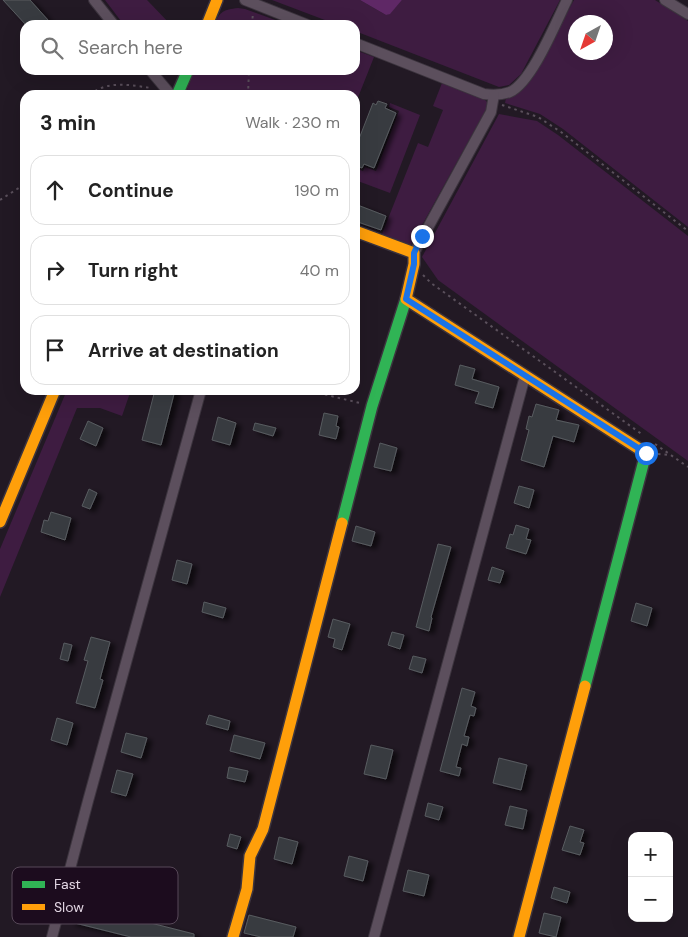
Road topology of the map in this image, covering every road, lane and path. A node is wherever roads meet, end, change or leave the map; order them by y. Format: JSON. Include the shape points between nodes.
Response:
{"nodes":[{"id":1,"x":94,"y":0,"type":"edge"},
{"id":2,"x":217,"y":0,"type":"edge"},
{"id":3,"x":245,"y":0,"type":"edge"},
{"id":4,"x":567,"y":0,"type":"edge"},
{"id":5,"x":665,"y":0,"type":"edge"},
{"id":6,"x":688,"y":14,"type":"edge"},
{"id":7,"x":110,"y":20,"type":"edge"},
{"id":8,"x":209,"y":20,"type":"edge"},
{"id":9,"x":295,"y":20,"type":"edge"},
{"id":10,"x":360,"y":46,"type":"edge"},
{"id":11,"x":154,"y":75,"type":"edge"},
{"id":12,"x":184,"y":75,"type":"edge"},
{"id":13,"x":249,"y":75,"type":"edge"},
{"id":14,"x":95,"y":90,"type":"edge"},
{"id":15,"x":154,"y":90,"type":"edge"},
{"id":16,"x":168,"y":90,"type":"edge"},
{"id":17,"x":174,"y":90,"type":"edge"},
{"id":18,"x":248,"y":90,"type":"edge"},
{"id":19,"x":494,"y":95,"type":"junction"},
{"id":20,"x":20,"y":187,"type":"edge"},
{"id":21,"x":0,"y":200,"type":"edge"},
{"id":22,"x":688,"y":231,"type":"edge"},
{"id":23,"x":360,"y":233,"type":"edge"},
{"id":24,"x":414,"y":259,"type":"junction"},
{"id":25,"x":406,"y":299,"type":"junction"},
{"id":26,"x":525,"y":376,"type":"junction"},
{"id":27,"x":53,"y":395,"type":"edge"},
{"id":28,"x":201,"y":395,"type":"edge"},
{"id":29,"x":327,"y":395,"type":"edge"},
{"id":30,"x":372,"y":406,"type":"junction"},
{"id":31,"x":647,"y":438,"type":"dead end"},
{"id":32,"x":655,"y":444,"type":"dead end"},
{"id":33,"x":688,"y":467,"type":"edge"},
{"id":34,"x":0,"y":522,"type":"edge"},
{"id":35,"x":71,"y":867,"type":"edge"},
{"id":36,"x":55,"y":924,"type":"edge"},
{"id":37,"x":52,"y":937,"type":"edge"},
{"id":38,"x":233,"y":937,"type":"edge"},
{"id":39,"x":374,"y":937,"type":"edge"},
{"id":40,"x":519,"y":937,"type":"edge"}],
"edges":[{"from":1,"to":7,"type":"street"},
{"from":2,"to":8,"type":"street"},
{"from":3,"to":9,"type":"street"},
{"from":4,"to":19,"type":"street","via":[[523,83],[510,92]]},
{"from":5,"to":6,"type":"street"},
{"from":10,"to":19,"type":"street"},
{"from":11,"to":16,"type":"street"},
{"from":12,"to":17,"type":"street"},
{"from":13,"to":18,"type":"path"},
{"from":14,"to":15,"type":"path","via":[[110,84]]},
{"from":19,"to":22,"type":"path","via":[[503,106],[538,117],[561,132]]},
{"from":19,"to":24,"type":"street","via":[[491,112]]},
{"from":20,"to":21,"type":"path"},
{"from":23,"to":24,"type":"street"},
{"from":24,"to":25,"type":"street"},
{"from":24,"to":31,"type":"path","via":[[432,283]]},
{"from":25,"to":26,"type":"street"},
{"from":25,"to":30,"type":"street"},
{"from":26,"to":39,"type":"street"},
{"from":26,"to":40,"type":"street","via":[[646,453]]},
{"from":27,"to":34,"type":"street"},
{"from":28,"to":35,"type":"street"},
{"from":29,"to":30,"type":"path"},
{"from":30,"to":38,"type":"street","via":[[263,828],[250,856],[246,889]]},
{"from":32,"to":33,"type":"path"},
{"from":36,"to":37,"type":"street"}]}
